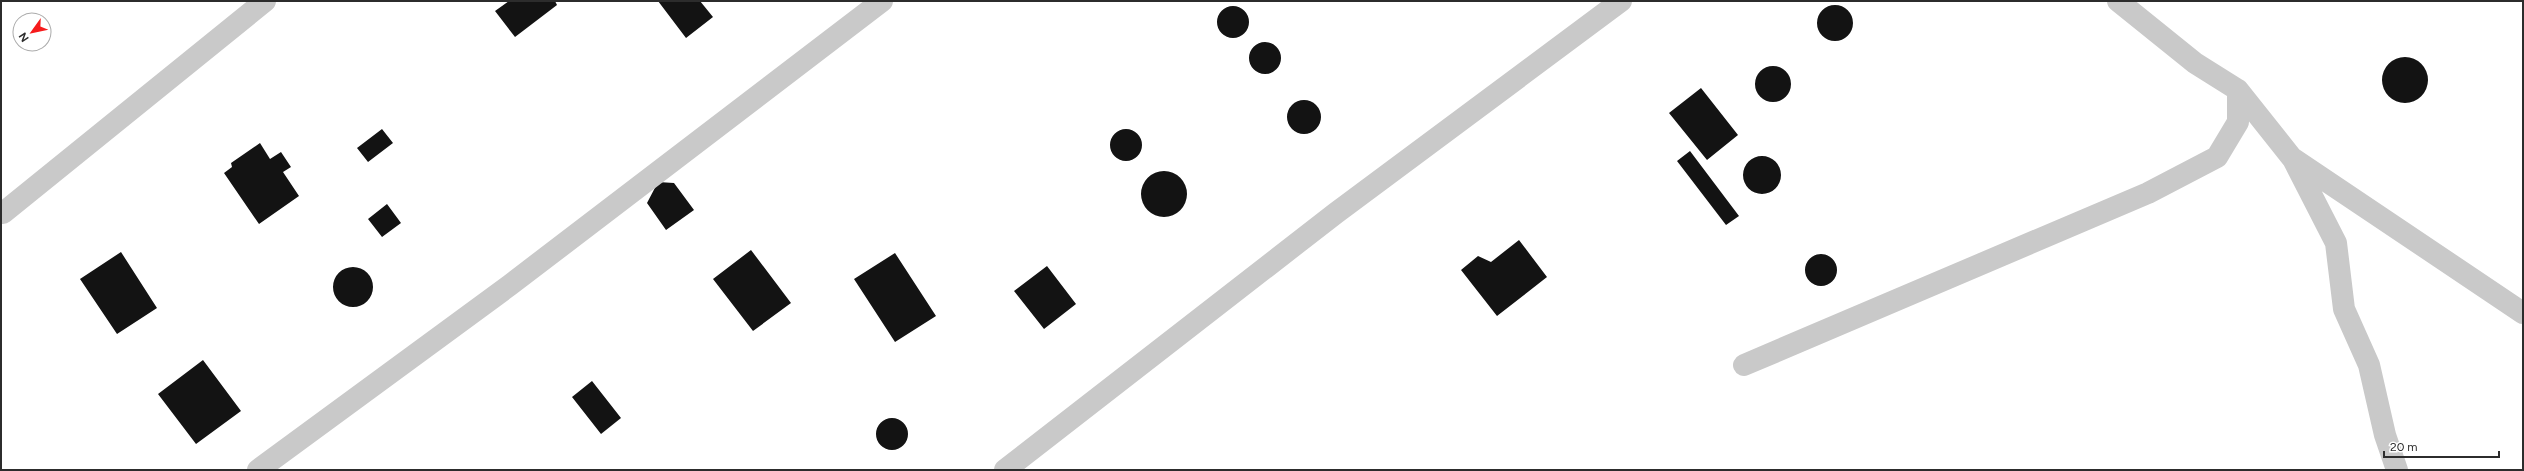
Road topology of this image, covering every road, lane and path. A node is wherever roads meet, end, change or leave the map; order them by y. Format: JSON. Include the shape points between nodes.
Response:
{"nodes":[{"id":1,"x":265,"y":1,"type":"edge"},
{"id":2,"x":882,"y":1,"type":"edge"},
{"id":3,"x":1621,"y":1,"type":"edge"},
{"id":4,"x":2118,"y":1,"type":"edge"},
{"id":5,"x":2238,"y":90,"type":"junction"},
{"id":6,"x":2292,"y":158,"type":"junction"},
{"id":7,"x":3,"y":213,"type":"dead end"},
{"id":8,"x":2523,"y":313,"type":"edge"},
{"id":9,"x":1744,"y":366,"type":"dead end"},
{"id":10,"x":2385,"y":435,"type":"junction"},
{"id":11,"x":258,"y":470,"type":"edge"},
{"id":12,"x":1005,"y":470,"type":"edge"},
{"id":13,"x":2397,"y":470,"type":"edge"},
{"id":14,"x":2410,"y":470,"type":"edge"}],
"edges":[{"from":1,"to":7,"type":"street"},
{"from":2,"to":11,"type":"street","via":[[510,285]]},
{"from":3,"to":12,"type":"street","via":[[1336,213]]},
{"from":4,"to":5,"type":"street","via":[[2195,63]]},
{"from":5,"to":6,"type":"street"},
{"from":5,"to":9,"type":"street","via":[[2238,122],[2217,157],[2148,194]]},
{"from":6,"to":8,"type":"street"},
{"from":6,"to":10,"type":"street","via":[[2336,243],[2344,309],[2369,365]]},
{"from":10,"to":13,"type":"street"},
{"from":10,"to":14,"type":"street"}]}
